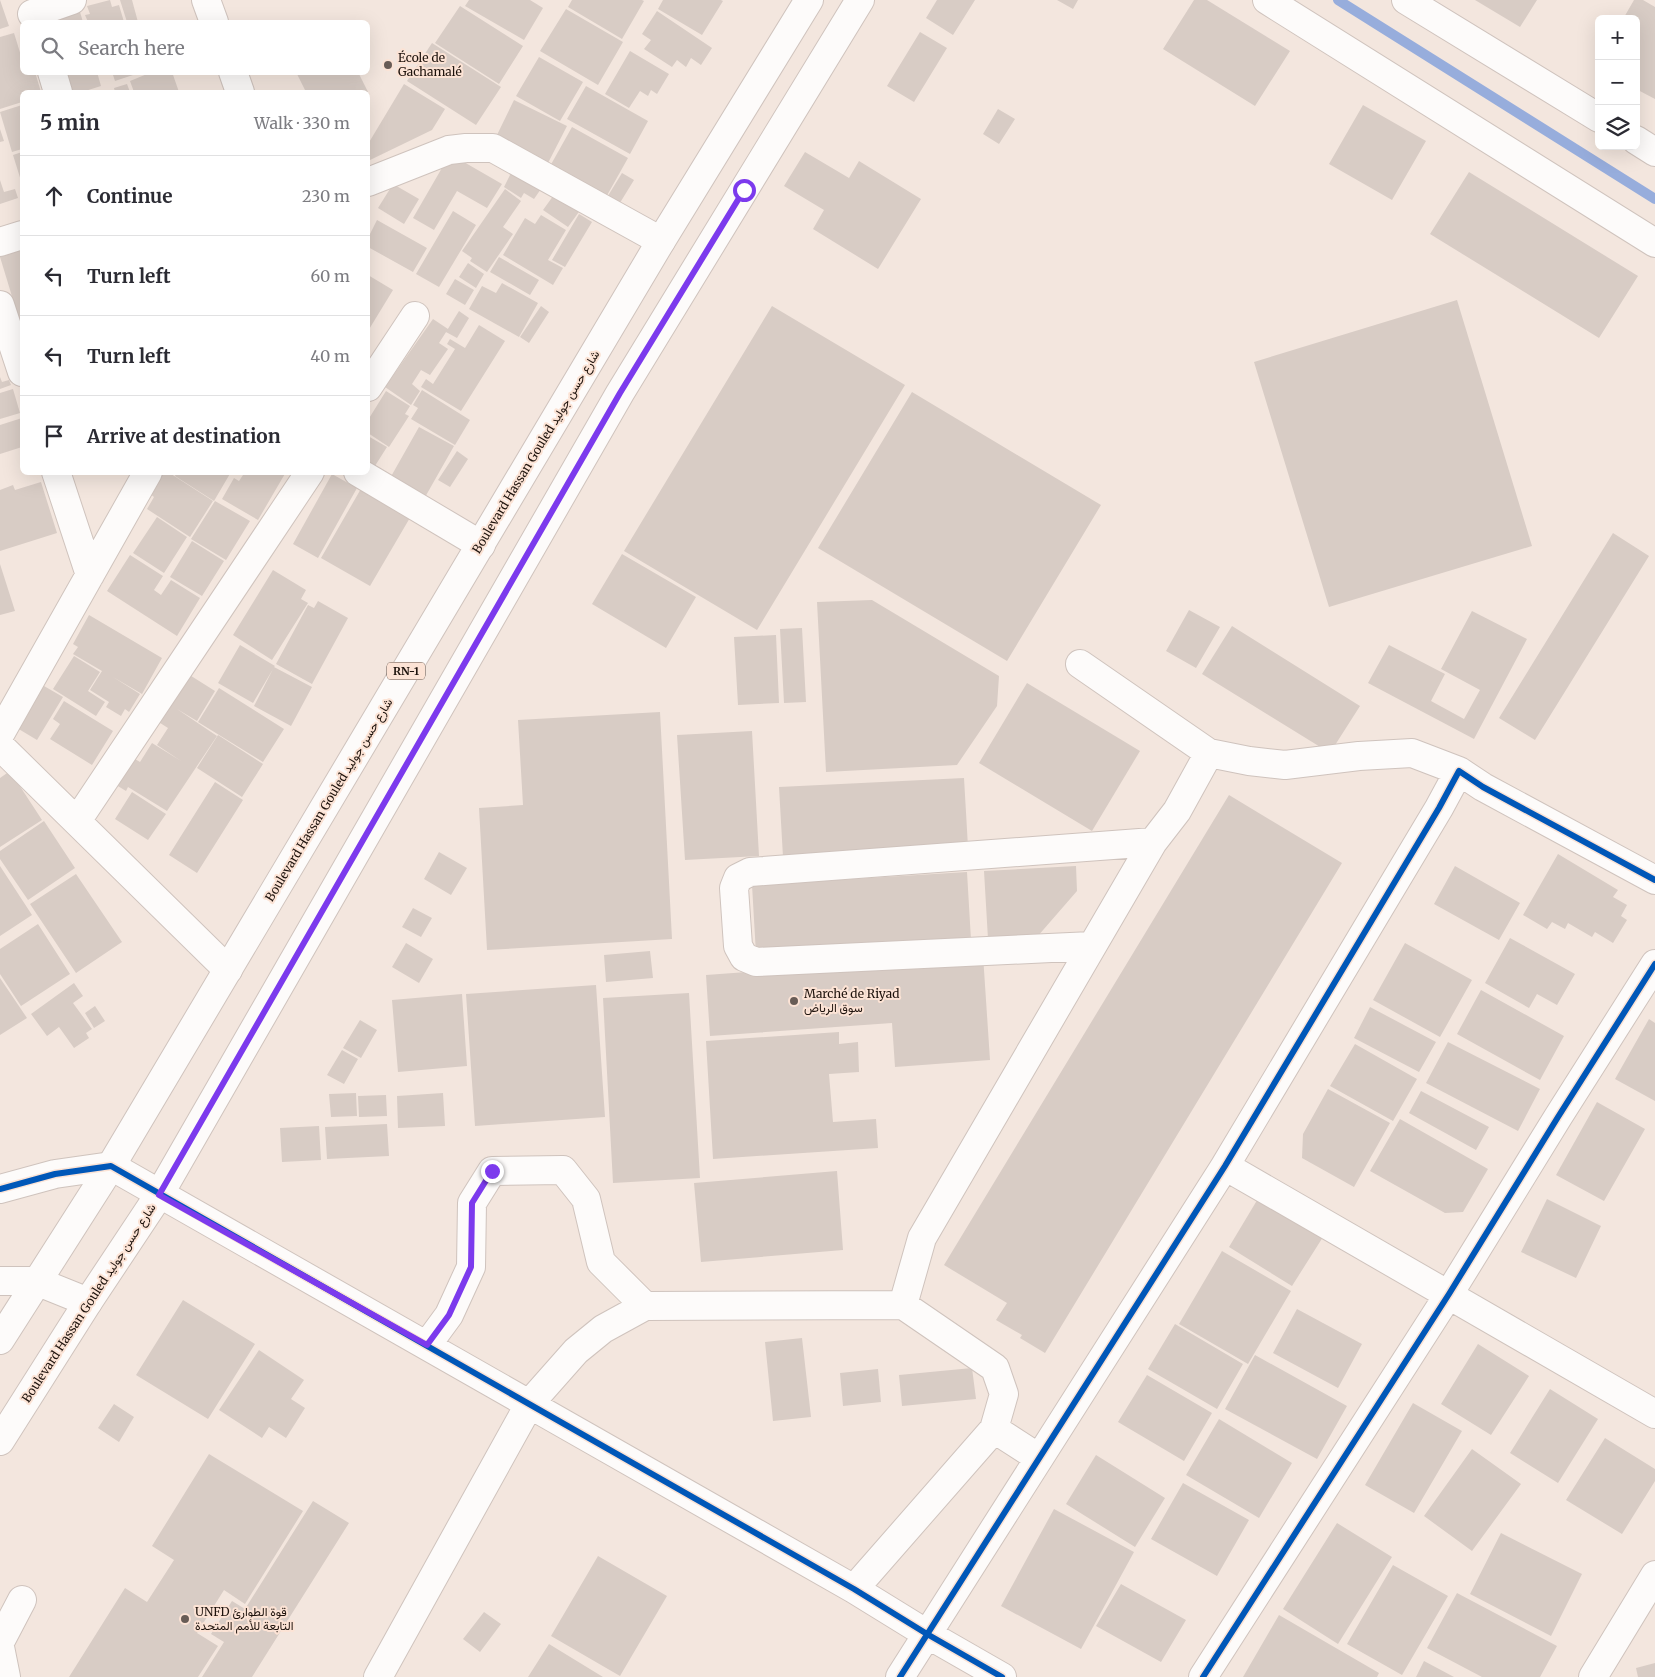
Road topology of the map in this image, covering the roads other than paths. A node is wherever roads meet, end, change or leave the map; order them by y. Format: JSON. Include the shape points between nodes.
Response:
{"nodes":[{"id":1,"x":72,"y":0,"type":"edge"},
{"id":2,"x":206,"y":0,"type":"edge"},
{"id":3,"x":860,"y":0,"type":"edge"},
{"id":4,"x":1267,"y":0,"type":"edge"},
{"id":5,"x":1406,"y":0,"type":"edge"},
{"id":6,"x":804,"y":9,"type":"edge"},
{"id":7,"x":32,"y":12,"type":"edge"},
{"id":8,"x":213,"y":20,"type":"edge"},
{"id":9,"x":835,"y":42,"type":"junction"},
{"id":10,"x":53,"y":75,"type":"edge"},
{"id":11,"x":234,"y":75,"type":"edge"},
{"id":12,"x":57,"y":90,"type":"edge"},
{"id":13,"x":239,"y":90,"type":"edge"},
{"id":14,"x":1595,"y":116,"type":"edge"},
{"id":15,"x":1640,"y":143,"type":"edge"},
{"id":16,"x":1655,"y":152,"type":"edge"},
{"id":17,"x":370,"y":181,"type":"edge"},
{"id":18,"x":20,"y":236,"type":"edge"},
{"id":19,"x":661,"y":241,"type":"junction"},
{"id":20,"x":0,"y":242,"type":"edge"},
{"id":21,"x":1655,"y":242,"type":"edge"},
{"id":22,"x":0,"y":305,"type":"edge"},
{"id":23,"x":415,"y":316,"type":"dead end"},
{"id":24,"x":20,"y":366,"type":"edge"},
{"id":25,"x":370,"y":384,"type":"edge"},
{"id":26,"x":57,"y":475,"type":"edge"},
{"id":27,"x":146,"y":475,"type":"edge"},
{"id":28,"x":308,"y":475,"type":"edge"},
{"id":29,"x":363,"y":475,"type":"edge"},
{"id":30,"x":481,"y":545,"type":"junction"},
{"id":31,"x":90,"y":575,"type":"junction"},
{"id":32,"x":1080,"y":664,"type":"dead end"},
{"id":33,"x":0,"y":734,"type":"edge"},
{"id":34,"x":0,"y":746,"type":"edge"},
{"id":35,"x":1209,"y":753,"type":"junction"},
{"id":36,"x":1459,"y":771,"type":"junction"},
{"id":37,"x":77,"y":821,"type":"junction"},
{"id":38,"x":1152,"y":842,"type":"junction"},
{"id":39,"x":1655,"y":880,"type":"edge"},
{"id":40,"x":1092,"y":946,"type":"junction"},
{"id":41,"x":1655,"y":964,"type":"edge"},
{"id":42,"x":228,"y":970,"type":"junction"},
{"id":43,"x":111,"y":1166,"type":"junction"},
{"id":44,"x":1225,"y":1166,"type":"junction"},
{"id":45,"x":4,"y":1183,"type":"edge"},
{"id":46,"x":159,"y":1195,"type":"junction"},
{"id":47,"x":0,"y":1281,"type":"edge"},
{"id":48,"x":36,"y":1282,"type":"junction"},
{"id":49,"x":1449,"y":1294,"type":"junction"},
{"id":50,"x":88,"y":1302,"type":"junction"},
{"id":51,"x":903,"y":1305,"type":"junction"},
{"id":52,"x":645,"y":1306,"type":"junction"},
{"id":53,"x":0,"y":1340,"type":"edge"},
{"id":54,"x":427,"y":1345,"type":"junction"},
{"id":55,"x":530,"y":1403,"type":"junction"},
{"id":56,"x":1655,"y":1414,"type":"edge"},
{"id":57,"x":994,"y":1429,"type":"junction"},
{"id":58,"x":0,"y":1441,"type":"edge"},
{"id":59,"x":1039,"y":1458,"type":"junction"},
{"id":60,"x":1652,"y":1583,"type":"edge"},
{"id":61,"x":854,"y":1589,"type":"junction"},
{"id":62,"x":22,"y":1600,"type":"dead end"},
{"id":63,"x":927,"y":1634,"type":"junction"},
{"id":64,"x":0,"y":1642,"type":"edge"},
{"id":65,"x":0,"y":1647,"type":"edge"},
{"id":66,"x":6,"y":1677,"type":"edge"},
{"id":67,"x":378,"y":1677,"type":"edge"},
{"id":68,"x":900,"y":1677,"type":"edge"},
{"id":69,"x":1002,"y":1677,"type":"edge"},
{"id":70,"x":1203,"y":1677,"type":"edge"},
{"id":71,"x":1593,"y":1677,"type":"edge"}],
"edges":[{"from":1,"to":7,"type":"street"},
{"from":2,"to":8,"type":"street"},
{"from":3,"to":9,"type":"street","name":"Boulevard Hassan Gouled شارع حسن جوليد"},
{"from":4,"to":21,"type":"street"},
{"from":5,"to":14,"type":"street"},
{"from":6,"to":9,"type":"street"},
{"from":6,"to":19,"type":"street","name":"Boulevard Hassan Gouled شارع حسن جوليد","number":"RN-1"},
{"from":9,"to":46,"type":"street","name":"Boulevard Hassan Gouled شارع حسن جوليد","via":[[620,393]]},
{"from":10,"to":12,"type":"street"},
{"from":11,"to":13,"type":"street"},
{"from":15,"to":16,"type":"street"},
{"from":17,"to":19,"type":"street","via":[[448,150],[493,148]]},
{"from":18,"to":20,"type":"street"},
{"from":19,"to":30,"type":"street","name":"Boulevard Hassan Gouled شارع حسن جوليد","number":"RN-1"},
{"from":22,"to":24,"type":"street"},
{"from":23,"to":25,"type":"street"},
{"from":26,"to":31,"type":"street"},
{"from":27,"to":31,"type":"street"},
{"from":28,"to":37,"type":"street"},
{"from":29,"to":30,"type":"street"},
{"from":30,"to":42,"type":"street","name":"Boulevard Hassan Gouled شارع حسن جوليد","number":"RN-1"},
{"from":31,"to":33,"type":"street"},
{"from":32,"to":35,"type":"street"},
{"from":34,"to":37,"type":"street"},
{"from":35,"to":36,"type":"street","via":[[1285,766],[1412,753]]},
{"from":35,"to":38,"type":"street","via":[[1177,811]]},
{"from":36,"to":39,"type":"street"},
{"from":36,"to":44,"type":"street"},
{"from":37,"to":42,"type":"street"},
{"from":38,"to":40,"type":"street"},
{"from":38,"to":40,"type":"street","via":[[750,872],[738,878],[734,888],[738,946],[744,957],[756,962]]},
{"from":40,"to":51,"type":"street","via":[[922,1238]]},
{"from":41,"to":49,"type":"street"},
{"from":42,"to":43,"type":"street","name":"Boulevard Hassan Gouled شارع حسن جوليد","number":"RN-1"},
{"from":43,"to":45,"type":"street"},
{"from":43,"to":46,"type":"street"},
{"from":43,"to":48,"type":"street","name":"Boulevard Hassan Gouled شارع حسن جوليد","number":"RN-1"},
{"from":44,"to":49,"type":"street"},
{"from":44,"to":59,"type":"street"},
{"from":46,"to":50,"type":"street","name":"Boulevard Hassan Gouled شارع حسن جوليد"},
{"from":46,"to":54,"type":"street"},
{"from":47,"to":48,"type":"street"},
{"from":48,"to":50,"type":"street"},
{"from":48,"to":53,"type":"street","name":"Boulevard Hassan Gouled شارع حسن جوليد","number":"RN-1"},
{"from":49,"to":56,"type":"street"},
{"from":49,"to":70,"type":"street"},
{"from":50,"to":58,"type":"street","name":"Boulevard Hassan Gouled شارع حسن جوليد"},
{"from":51,"to":52,"type":"street"},
{"from":51,"to":57,"type":"street","via":[[995,1368],[1004,1394]]},
{"from":52,"to":54,"type":"street","via":[[601,1262],[586,1199],[562,1170],[492,1171],[472,1203],[471,1267],[449,1315]]},
{"from":52,"to":55,"type":"street","via":[[603,1329],[576,1351]]},
{"from":54,"to":55,"type":"street"},
{"from":55,"to":61,"type":"street"},
{"from":55,"to":67,"type":"street"},
{"from":57,"to":59,"type":"street"},
{"from":57,"to":61,"type":"street"},
{"from":59,"to":63,"type":"street"},
{"from":60,"to":71,"type":"street"},
{"from":61,"to":63,"type":"street"},
{"from":62,"to":64,"type":"street"},
{"from":63,"to":68,"type":"street"},
{"from":63,"to":69,"type":"street"},
{"from":65,"to":66,"type":"street"}]}
